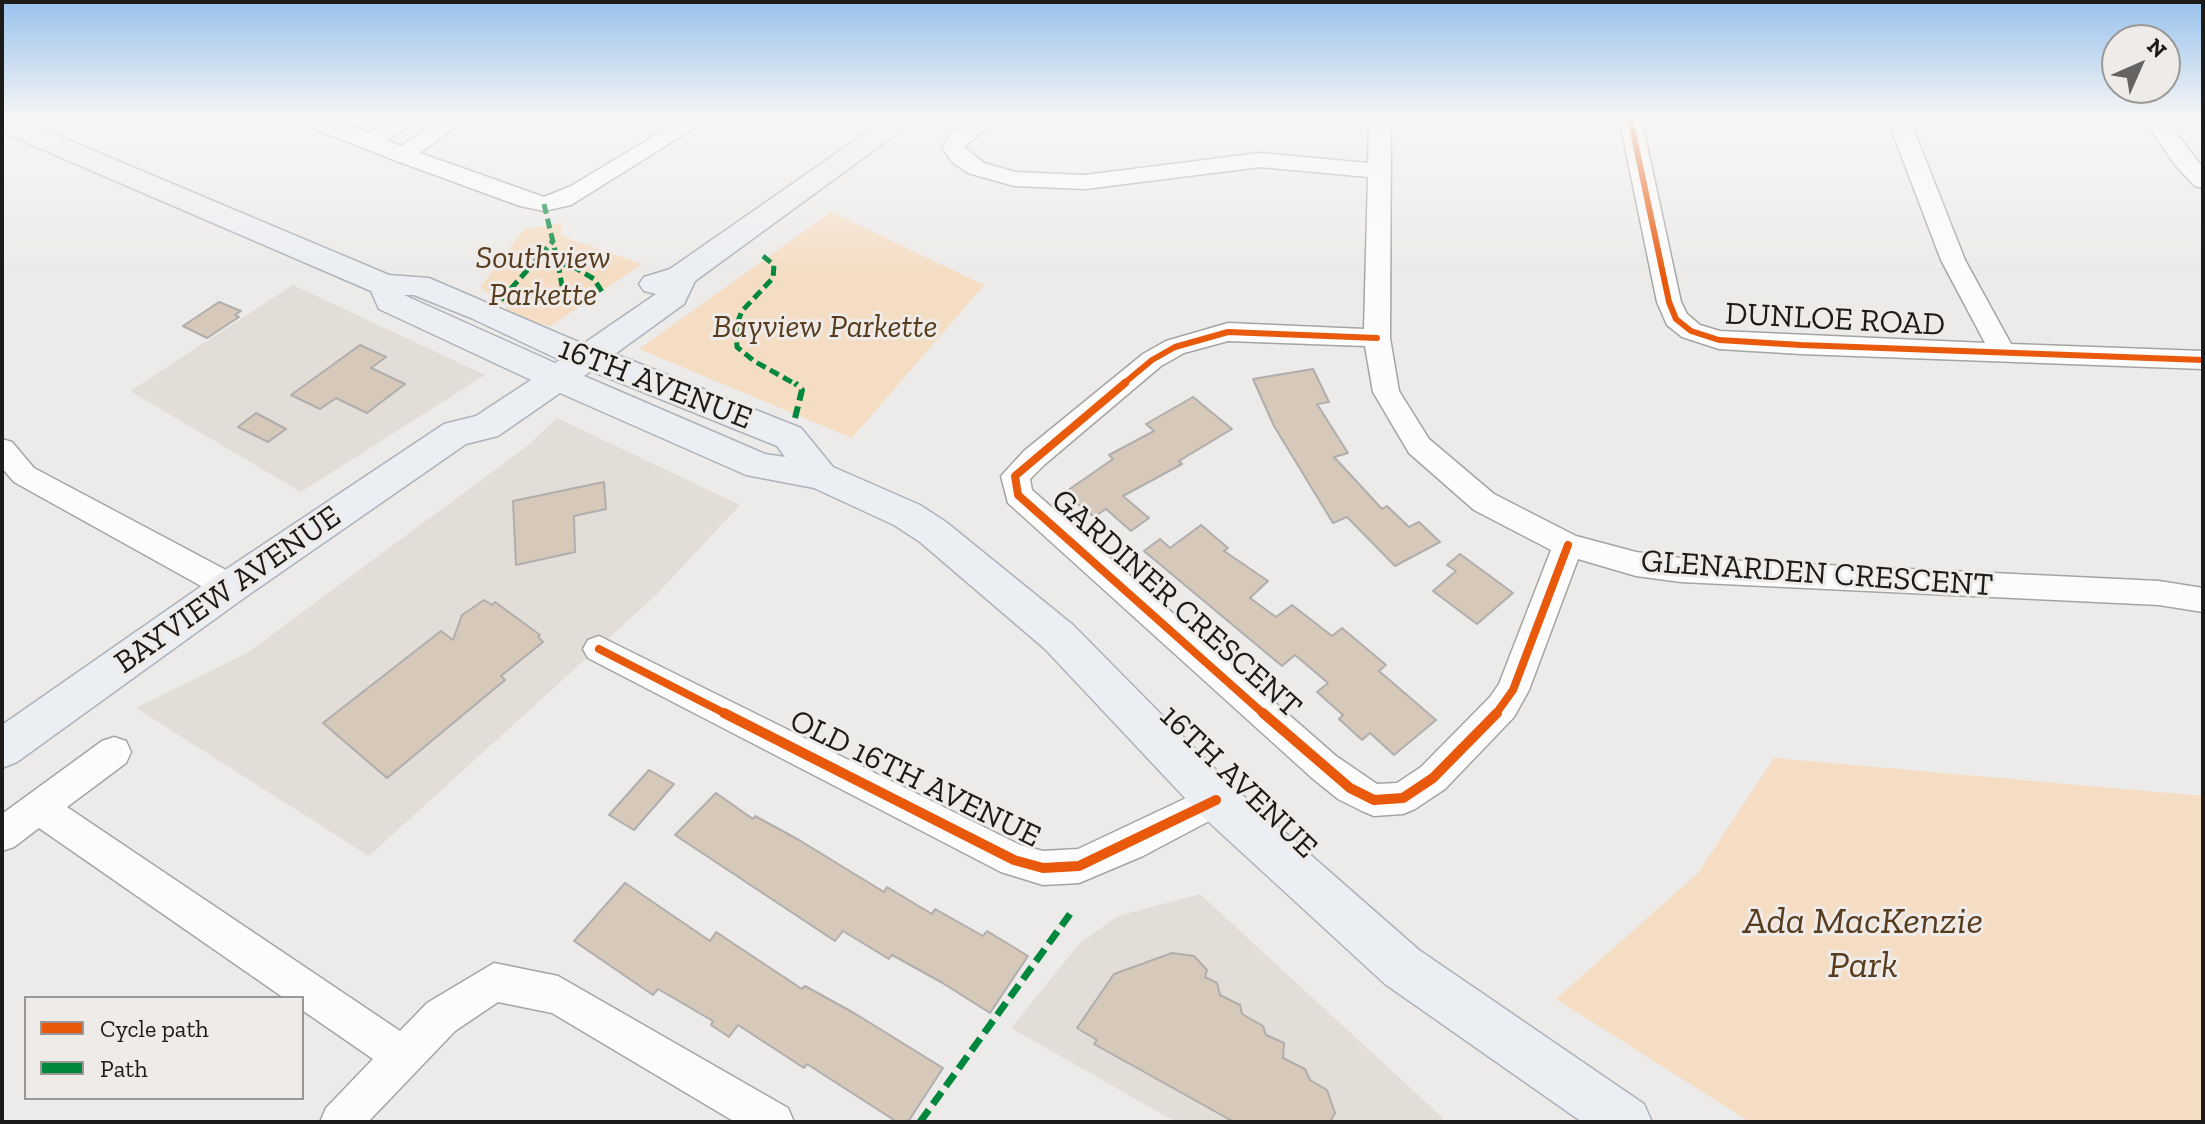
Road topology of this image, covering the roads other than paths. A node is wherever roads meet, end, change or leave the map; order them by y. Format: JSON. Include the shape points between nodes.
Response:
{"nodes":[{"id":1,"x":116,"y":170,"type":"edge"},
{"id":2,"x":444,"y":170,"type":"edge"},
{"id":3,"x":613,"y":170,"type":"edge"},
{"id":4,"x":831,"y":170,"type":"edge"},
{"id":5,"x":984,"y":170,"type":"edge"},
{"id":6,"x":1177,"y":170,"type":"edge"},
{"id":7,"x":1372,"y":170,"type":"edge"},
{"id":8,"x":1641,"y":170,"type":"edge"},
{"id":9,"x":1918,"y":170,"type":"edge"},
{"id":10,"x":1378,"y":171,"type":"joint"},
{"id":11,"x":1377,"y":338,"type":"junction"},
{"id":12,"x":2003,"y":353,"type":"junction"},
{"id":13,"x":2203,"y":360,"type":"edge"},
{"id":14,"x":558,"y":362,"type":"junction"},
{"id":15,"x":2,"y":449,"type":"edge"},
{"id":16,"x":1568,"y":545,"type":"junction"},
{"id":17,"x":230,"y":587,"type":"junction"},
{"id":18,"x":2203,"y":600,"type":"edge"},
{"id":19,"x":599,"y":649,"type":"dead end"},
{"id":20,"x":2,"y":749,"type":"edge"},
{"id":21,"x":114,"y":752,"type":"dead end"},
{"id":22,"x":1216,"y":800,"type":"junction"},
{"id":23,"x":39,"y":808,"type":"junction"},
{"id":24,"x":2,"y":835,"type":"edge"},
{"id":25,"x":402,"y":1056,"type":"junction"},
{"id":26,"x":340,"y":1122,"type":"edge"},
{"id":27,"x":774,"y":1122,"type":"edge"},
{"id":28,"x":1626,"y":1122,"type":"edge"}],
"edges":[{"from":1,"to":14,"type":"main road","name":"16TH AVENUE","via":[[385,285],[390,302]]},
{"from":2,"to":3,"type":"street","via":[[544,204],[563,200]]},
{"from":4,"to":14,"type":"main road","name":"BAYVIEW AVENUE","via":[[681,276],[673,297]]},
{"from":5,"to":6,"type":"street","via":[[1014,179],[1085,182]]},
{"from":7,"to":10,"type":"street"},
{"from":8,"to":12,"type":"street","name":"DUNLOE ROAD","via":[[1669,302],[1676,319],[1691,331],[1719,340]]},
{"from":9,"to":12,"type":"street","via":[[1953,260]]},
{"from":10,"to":11,"type":"street","name":"GLENARDEN CRESCENT"},
{"from":11,"to":16,"type":"street","name":"GLENARDEN CRESCENT","via":[[1386,392],[1419,446],[1484,502]]},
{"from":11,"to":16,"type":"street","name":"GARDINER CRESCENT","via":[[1228,332],[1175,347],[1152,360],[1034,458],[1015,476],[1018,495],[1324,767],[1374,800],[1403,798],[1433,778],[1502,707]]},
{"from":12,"to":13,"type":"street","name":"DUNLOE ROAD"},
{"from":14,"to":17,"type":"main road","name":"BAYVIEW AVENUE","via":[[486,427],[456,433]]},
{"from":14,"to":22,"type":"main road","name":"16TH AVENUE","via":[[759,466],[820,476],[933,532],[1059,637]]},
{"from":15,"to":17,"type":"street","via":[[24,475]]},
{"from":16,"to":18,"type":"street","name":"GLENARDEN CRESCENT","via":[[1681,570],[2159,593]]},
{"from":17,"to":20,"type":"main road","name":"BAYVIEW AVENUE"},
{"from":19,"to":22,"type":"street","name":"OLD 16TH AVENUE","via":[[1014,860],[1043,868],[1079,866]]},
{"from":21,"to":23,"type":"street"},
{"from":22,"to":28,"type":"main road","name":"16TH AVENUE","via":[[1402,967]]},
{"from":23,"to":24,"type":"street"},
{"from":23,"to":25,"type":"street"},
{"from":25,"to":26,"type":"street"},
{"from":25,"to":27,"type":"street","via":[[441,1017],[494,982],[530,988],[558,995]]}]}
